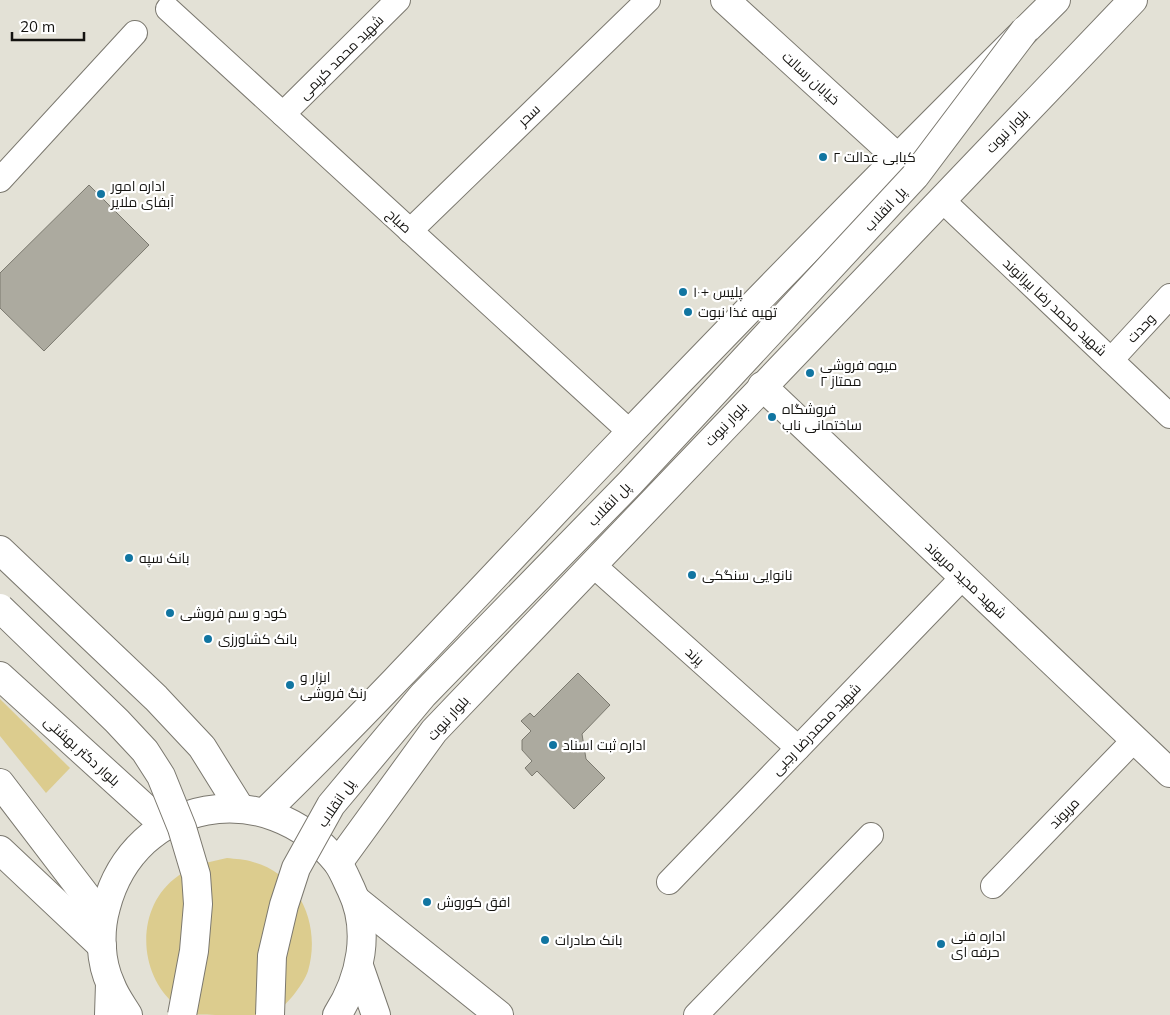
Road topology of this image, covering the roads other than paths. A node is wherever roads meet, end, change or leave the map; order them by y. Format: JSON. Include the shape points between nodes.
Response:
{"nodes":[{"id":1,"x":398,"y":0,"type":"edge"},
{"id":2,"x":648,"y":0,"type":"edge"},
{"id":3,"x":725,"y":0,"type":"edge"},
{"id":4,"x":1056,"y":0,"type":"edge"},
{"id":5,"x":1134,"y":0,"type":"edge"},
{"id":6,"x":168,"y":9,"type":"dead end"},
{"id":7,"x":1025,"y":30,"type":"junction"},
{"id":8,"x":135,"y":33,"type":"dead end"},
{"id":9,"x":283,"y":114,"type":"junction"},
{"id":10,"x":897,"y":156,"type":"junction"},
{"id":11,"x":0,"y":180,"type":"edge"},
{"id":12,"x":941,"y":199,"type":"junction"},
{"id":13,"x":410,"y":231,"type":"junction"},
{"id":14,"x":1170,"y":296,"type":"edge"},
{"id":15,"x":1111,"y":360,"type":"junction"},
{"id":16,"x":762,"y":386,"type":"junction"},
{"id":17,"x":1170,"y":416,"type":"edge"},
{"id":18,"x":630,"y":432,"type":"junction"},
{"id":19,"x":0,"y":550,"type":"edge"},
{"id":20,"x":592,"y":564,"type":"junction"},
{"id":21,"x":963,"y":577,"type":"junction"},
{"id":22,"x":0,"y":608,"type":"edge"},
{"id":23,"x":0,"y":676,"type":"edge"},
{"id":24,"x":1135,"y":739,"type":"junction"},
{"id":25,"x":798,"y":748,"type":"junction"},
{"id":26,"x":1170,"y":773,"type":"edge"},
{"id":27,"x":0,"y":783,"type":"edge"},
{"id":28,"x":253,"y":810,"type":"junction"},
{"id":29,"x":165,"y":826,"type":"junction"},
{"id":30,"x":872,"y":835,"type":"dead end"},
{"id":31,"x":0,"y":850,"type":"edge"},
{"id":32,"x":338,"y":863,"type":"junction"},
{"id":33,"x":669,"y":882,"type":"dead end"},
{"id":34,"x":993,"y":886,"type":"dead end"},
{"id":35,"x":356,"y":900,"type":"junction"},
{"id":36,"x":103,"y":918,"type":"junction"},
{"id":37,"x":102,"y":946,"type":"junction"},
{"id":38,"x":359,"y":966,"type":"junction"},
{"id":39,"x":110,"y":984,"type":"junction"},
{"id":40,"x":96,"y":1015,"type":"edge"},
{"id":41,"x":109,"y":1015,"type":"edge"},
{"id":42,"x":128,"y":1015,"type":"edge"},
{"id":43,"x":182,"y":1015,"type":"edge"},
{"id":44,"x":270,"y":1015,"type":"edge"},
{"id":45,"x":337,"y":1015,"type":"edge"},
{"id":46,"x":376,"y":1015,"type":"edge"},
{"id":47,"x":499,"y":1015,"type":"edge"},
{"id":48,"x":696,"y":1015,"type":"edge"}],
"edges":[{"from":1,"to":9,"type":"street","name":"شهید محمد کریمی"},
{"from":2,"to":13,"type":"street","name":"سحر"},
{"from":3,"to":10,"type":"main road","name":"خیابان رسالت"},
{"from":4,"to":7,"type":"main road"},
{"from":5,"to":12,"type":"main road","name":"بلوار نبوت"},
{"from":6,"to":9,"type":"street","name":"صباح"},
{"from":7,"to":10,"type":"main road"},
{"from":7,"to":44,"type":"main road","name":"پل انقلاب","bridge":true,"via":[[915,176],[630,483],[423,695],[331,805],[296,868],[284,905],[272,956]]},
{"from":8,"to":11,"type":"street"},
{"from":9,"to":13,"type":"street","name":"صباح"},
{"from":10,"to":18,"type":"main road"},
{"from":12,"to":15,"type":"street","name":"شهید محمد رضا بیرانوند"},
{"from":12,"to":16,"type":"main road","name":"بلوار نبوت"},
{"from":13,"to":18,"type":"street","name":"صباح"},
{"from":14,"to":15,"type":"street","name":"وحدت"},
{"from":15,"to":17,"type":"street","name":"شهید محمد رضا بیرانوند"},
{"from":16,"to":20,"type":"main road","name":"بلوار نبوت"},
{"from":16,"to":21,"type":"main road","name":"شهید مجید مریوند"},
{"from":18,"to":28,"type":"main road","via":[[335,743]]},
{"from":19,"to":28,"type":"main road","via":[[156,698],[202,747]]},
{"from":20,"to":25,"type":"street","name":"پرند"},
{"from":20,"to":32,"type":"main road","name":"بلوار نبوت","via":[[434,731]]},
{"from":21,"to":24,"type":"main road","name":"شهید مجید مریوند"},
{"from":21,"to":25,"type":"street","name":"شهید محمدرضا رجبی"},
{"from":22,"to":43,"type":"main road","bridge":true,"via":[[117,721],[145,751],[161,776],[196,875],[198,904],[194,951]]},
{"from":23,"to":29,"type":"main road","name":"بلوار دکتر بهشتی"},
{"from":24,"to":26,"type":"main road","name":"شهید مجید مریوند"},
{"from":24,"to":34,"type":"street","name":"مریوند"},
{"from":25,"to":33,"type":"street","name":"شهید محمدرضا رجبی"},
{"from":27,"to":36,"type":"main road"},
{"from":28,"to":29,"type":"main road","via":[[214,809]]},
{"from":28,"to":32,"type":"main road","via":[[312,836]]},
{"from":29,"to":36,"type":"main road","via":[[142,843],[124,865],[110,890]]},
{"from":30,"to":48,"type":"street"},
{"from":31,"to":37,"type":"main road"},
{"from":32,"to":35,"type":"main road"},
{"from":35,"to":38,"type":"main road","via":[[362,933]]},
{"from":35,"to":47,"type":"main road"},
{"from":36,"to":37,"type":"main road"},
{"from":37,"to":39,"type":"main road"},
{"from":38,"to":45,"type":"main road","via":[[351,991]]},
{"from":38,"to":46,"type":"main road"},
{"from":39,"to":40,"type":"main road"},
{"from":39,"to":41,"type":"main road"},
{"from":39,"to":42,"type":"main road"}]}
